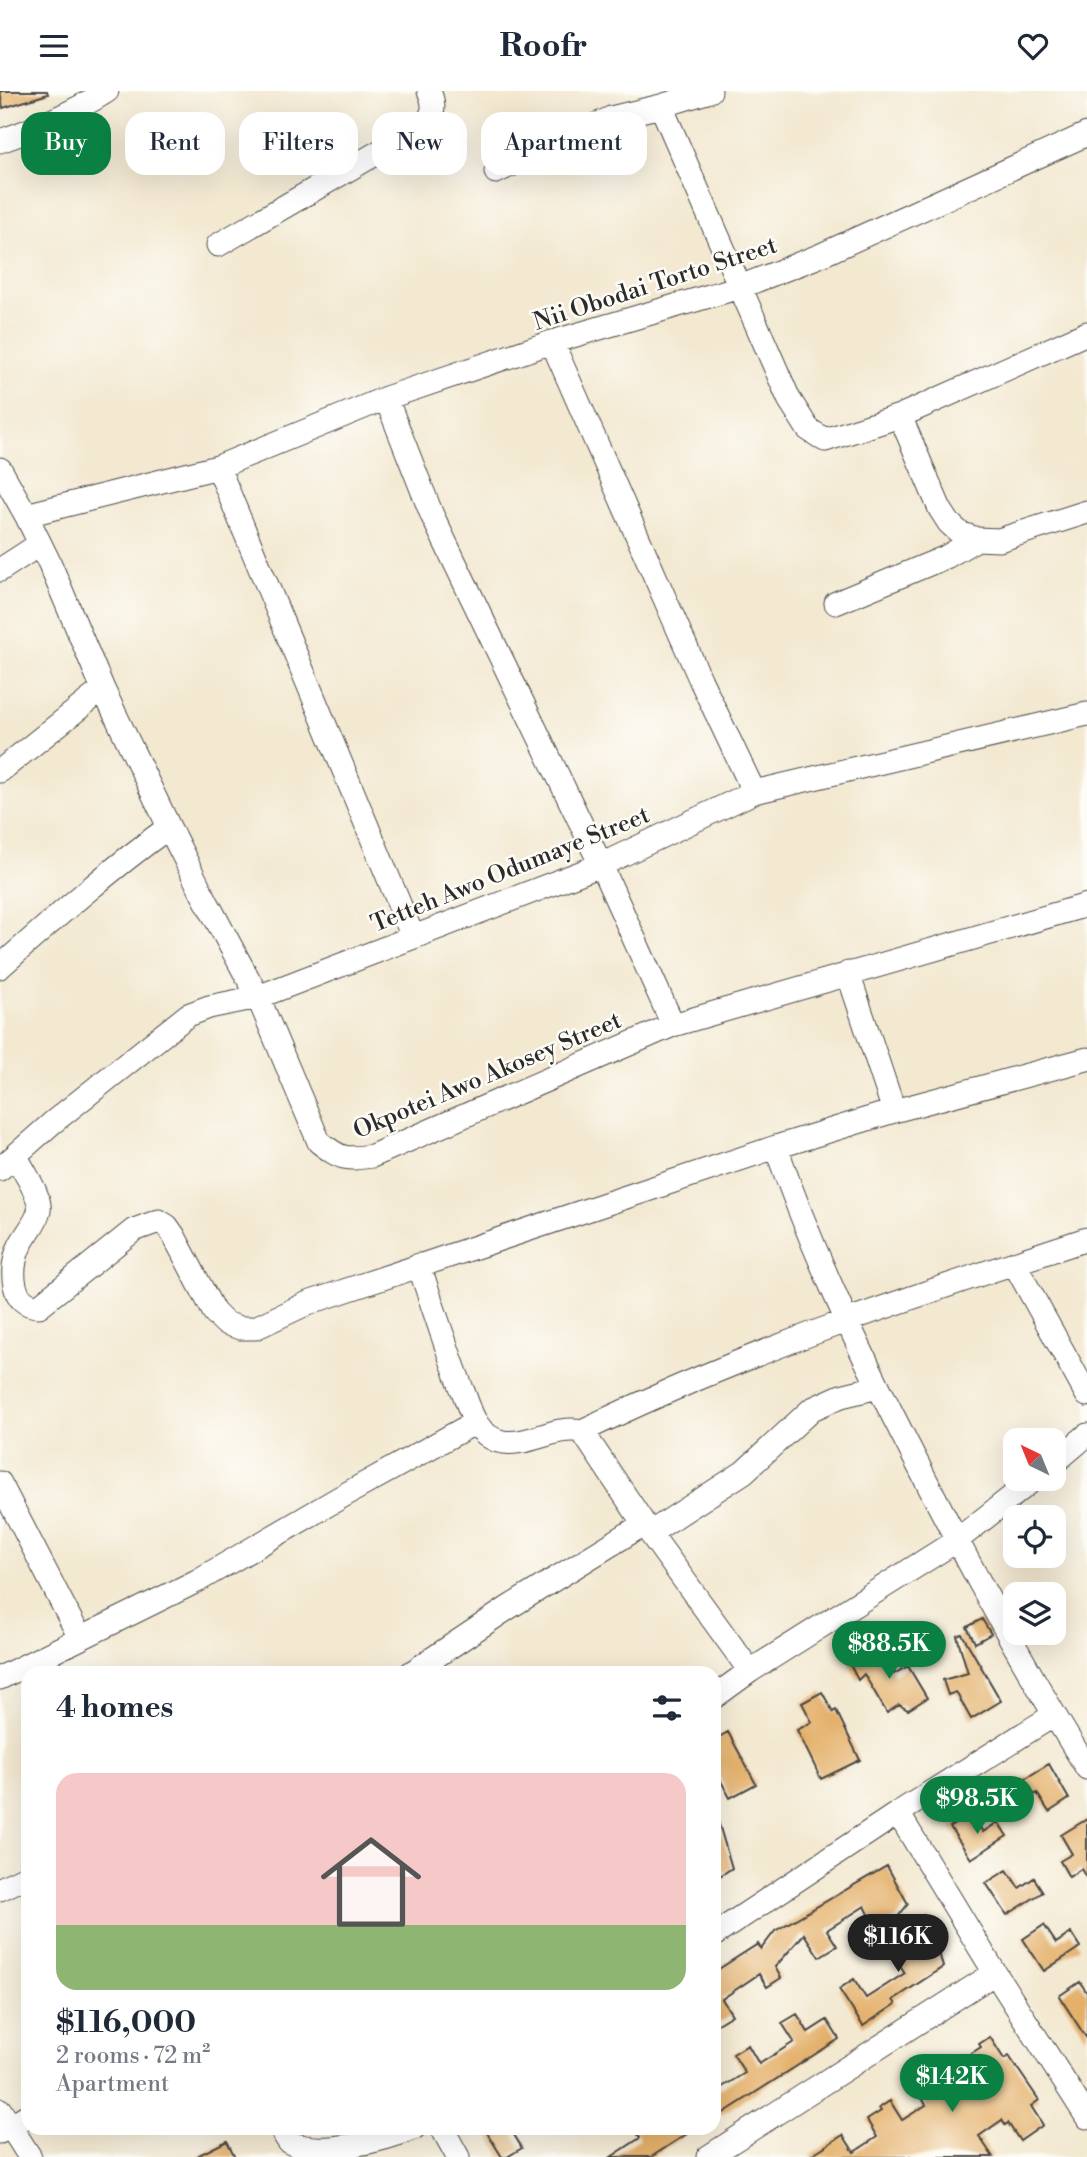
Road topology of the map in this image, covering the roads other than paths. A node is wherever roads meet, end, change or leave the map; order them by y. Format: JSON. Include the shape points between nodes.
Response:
{"nodes":[{"id":1,"x":107,"y":91,"type":"edge"},
{"id":2,"x":429,"y":91,"type":"edge"},
{"id":3,"x":710,"y":91,"type":"edge"},
{"id":4,"x":661,"y":106,"type":"junction"},
{"id":5,"x":636,"y":112,"type":"edge"},
{"id":6,"x":1087,"y":134,"type":"edge"},
{"id":7,"x":0,"y":141,"type":"edge"},
{"id":8,"x":218,"y":245,"type":"dead end"},
{"id":9,"x":740,"y":287,"type":"junction"},
{"id":10,"x":1087,"y":333,"type":"edge"},
{"id":11,"x":552,"y":342,"type":"junction"},
{"id":12,"x":386,"y":398,"type":"junction"},
{"id":13,"x":900,"y":416,"type":"junction"},
{"id":14,"x":218,"y":467,"type":"junction"},
{"id":15,"x":0,"y":468,"type":"edge"},
{"id":16,"x":1087,"y":512,"type":"edge"},
{"id":17,"x":26,"y":515,"type":"junction"},
{"id":18,"x":978,"y":538,"type":"junction"},
{"id":19,"x":45,"y":554,"type":"junction"},
{"id":20,"x":0,"y":570,"type":"edge"},
{"id":21,"x":836,"y":603,"type":"dead end"},
{"id":22,"x":103,"y":689,"type":"junction"},
{"id":23,"x":1087,"y":714,"type":"edge"},
{"id":24,"x":0,"y":771,"type":"edge"},
{"id":25,"x":754,"y":792,"type":"junction"},
{"id":26,"x":169,"y":827,"type":"junction"},
{"id":27,"x":601,"y":865,"type":"junction"},
{"id":28,"x":1087,"y":905,"type":"edge"},
{"id":29,"x":414,"y":937,"type":"junction"},
{"id":30,"x":0,"y":967,"type":"edge"},
{"id":31,"x":848,"y":973,"type":"junction"},
{"id":32,"x":258,"y":997,"type":"junction"},
{"id":33,"x":673,"y":1025,"type":"junction"},
{"id":34,"x":1087,"y":1059,"type":"edge"},
{"id":35,"x":894,"y":1111,"type":"junction"},
{"id":36,"x":776,"y":1147,"type":"junction"},
{"id":37,"x":8,"y":1163,"type":"edge"},
{"id":38,"x":1087,"y":1239,"type":"edge"},
{"id":39,"x":1014,"y":1263,"type":"junction"},
{"id":40,"x":419,"y":1265,"type":"junction"},
{"id":41,"x":846,"y":1320,"type":"junction"},
{"id":42,"x":878,"y":1387,"type":"junction"},
{"id":43,"x":1087,"y":1395,"type":"edge"},
{"id":44,"x":476,"y":1422,"type":"junction"},
{"id":45,"x":582,"y":1431,"type":"junction"},
{"id":46,"x":1087,"y":1435,"type":"edge"},
{"id":47,"x":1066,"y":1452,"type":"edge"},
{"id":48,"x":0,"y":1483,"type":"edge"},
{"id":49,"x":1019,"y":1491,"type":"edge"},
{"id":50,"x":647,"y":1529,"type":"junction"},
{"id":51,"x":956,"y":1541,"type":"junction"},
{"id":52,"x":80,"y":1638,"type":"junction"},
{"id":53,"x":24,"y":1666,"type":"edge"},
{"id":54,"x":421,"y":1666,"type":"edge"},
{"id":55,"x":21,"y":1668,"type":"edge"},
{"id":56,"x":750,"y":1671,"type":"junction"},
{"id":57,"x":0,"y":1678,"type":"edge"},
{"id":58,"x":721,"y":1692,"type":"edge"},
{"id":59,"x":1054,"y":1715,"type":"junction"},
{"id":60,"x":1087,"y":1768,"type":"edge"},
{"id":61,"x":898,"y":1813,"type":"junction"},
{"id":62,"x":21,"y":1879,"type":"edge"},
{"id":63,"x":0,"y":1889,"type":"edge"},
{"id":64,"x":721,"y":1930,"type":"edge"},
{"id":65,"x":995,"y":1973,"type":"junction"},
{"id":66,"x":1087,"y":2117,"type":"edge"},
{"id":67,"x":9,"y":2121,"type":"edge"},
{"id":68,"x":285,"y":2135,"type":"edge"},
{"id":69,"x":398,"y":2135,"type":"edge"},
{"id":70,"x":446,"y":2135,"type":"edge"},
{"id":71,"x":30,"y":2157,"type":"edge"},
{"id":72,"x":458,"y":2157,"type":"edge"},
{"id":73,"x":708,"y":2157,"type":"edge"}],
"edges":[{"from":1,"to":7,"type":"street","via":[[56,120]]},
{"from":2,"to":8,"type":"street","via":[[434,111],[422,127]]},
{"from":3,"to":4,"type":"street"},
{"from":4,"to":5,"type":"street"},
{"from":4,"to":9,"type":"street"},
{"from":6,"to":9,"type":"street","name":"Nii Obodai Torto Street"},
{"from":9,"to":11,"type":"street","name":"Nii Obodai Torto Street"},
{"from":9,"to":13,"type":"street","via":[[807,429],[825,440]]},
{"from":10,"to":13,"type":"street"},
{"from":11,"to":12,"type":"street","name":"Nii Obodai Torto Street"},
{"from":11,"to":25,"type":"street"},
{"from":12,"to":14,"type":"street","name":"Nii Obodai Torto Street"},
{"from":12,"to":27,"type":"street","via":[[432,515]]},
{"from":13,"to":18,"type":"street","via":[[940,509],[960,533]]},
{"from":14,"to":17,"type":"street","name":"Nii Obodai Torto Street"},
{"from":14,"to":29,"type":"street"},
{"from":15,"to":17,"type":"street","name":"Okpotei Awo Akosey Street"},
{"from":16,"to":18,"type":"street","via":[[999,540]]},
{"from":17,"to":19,"type":"street","name":"Okpotei Awo Akosey Street"},
{"from":18,"to":21,"type":"street","via":[[946,557]]},
{"from":19,"to":20,"type":"street"},
{"from":19,"to":22,"type":"street","name":"Okpotei Awo Akosey Street"},
{"from":22,"to":24,"type":"street"},
{"from":22,"to":26,"type":"street","name":"Okpotei Awo Akosey Street"},
{"from":23,"to":25,"type":"street","name":"Tetteh Awo Odumaye Street"},
{"from":25,"to":27,"type":"street","name":"Tetteh Awo Odumaye Street"},
{"from":26,"to":30,"type":"street","via":[[83,892]]},
{"from":26,"to":32,"type":"street","name":"Okpotei Awo Akosey Street"},
{"from":27,"to":29,"type":"street","name":"Tetteh Awo Odumaye Street"},
{"from":27,"to":33,"type":"street"},
{"from":28,"to":31,"type":"street","name":"Okpotei Awo Akosey Street"},
{"from":29,"to":32,"type":"street","name":"Tetteh Awo Odumaye Street"},
{"from":31,"to":33,"type":"street","name":"Okpotei Awo Akosey Street"},
{"from":31,"to":35,"type":"street"},
{"from":32,"to":33,"type":"street","name":"Okpotei Awo Akosey Street","via":[[319,1142],[338,1156],[352,1159],[372,1156],[442,1127]]},
{"from":32,"to":37,"type":"street","name":"Tetteh Awo Odumaye Street","via":[[188,1015]]},
{"from":34,"to":35,"type":"street"},
{"from":35,"to":36,"type":"street"},
{"from":36,"to":40,"type":"street"},
{"from":36,"to":41,"type":"street"},
{"from":37,"to":40,"type":"street","via":[[39,1201],[39,1212],[18,1249],[13,1279],[17,1293],[30,1306],[53,1297],[134,1230],[159,1221],[174,1236],[214,1312],[225,1323],[240,1328],[255,1328],[308,1303]]},
{"from":38,"to":39,"type":"street"},
{"from":39,"to":41,"type":"street"},
{"from":39,"to":43,"type":"street"},
{"from":40,"to":44,"type":"street"},
{"from":41,"to":42,"type":"street"},
{"from":41,"to":45,"type":"street"},
{"from":42,"to":50,"type":"street","via":[[812,1409],[744,1472]]},
{"from":42,"to":51,"type":"street"},
{"from":44,"to":45,"type":"street","via":[[489,1438],[515,1443],[566,1430]]},
{"from":44,"to":52,"type":"street","via":[[197,1581]]},
{"from":45,"to":50,"type":"street"},
{"from":46,"to":47,"type":"street"},
{"from":48,"to":52,"type":"street"},
{"from":49,"to":51,"type":"street"},
{"from":50,"to":54,"type":"street","via":[[508,1608]]},
{"from":50,"to":56,"type":"street"},
{"from":51,"to":56,"type":"street"},
{"from":51,"to":59,"type":"street"},
{"from":52,"to":53,"type":"street"},
{"from":55,"to":57,"type":"street"},
{"from":56,"to":58,"type":"street"},
{"from":59,"to":60,"type":"street"},
{"from":59,"to":61,"type":"street"},
{"from":61,"to":64,"type":"street"},
{"from":61,"to":65,"type":"street"},
{"from":62,"to":63,"type":"street"},
{"from":65,"to":66,"type":"street"},
{"from":65,"to":73,"type":"street"},
{"from":67,"to":71,"type":"street"},
{"from":68,"to":69,"type":"street","via":[[296,2149],[328,2157]]},
{"from":70,"to":72,"type":"street"}]}
